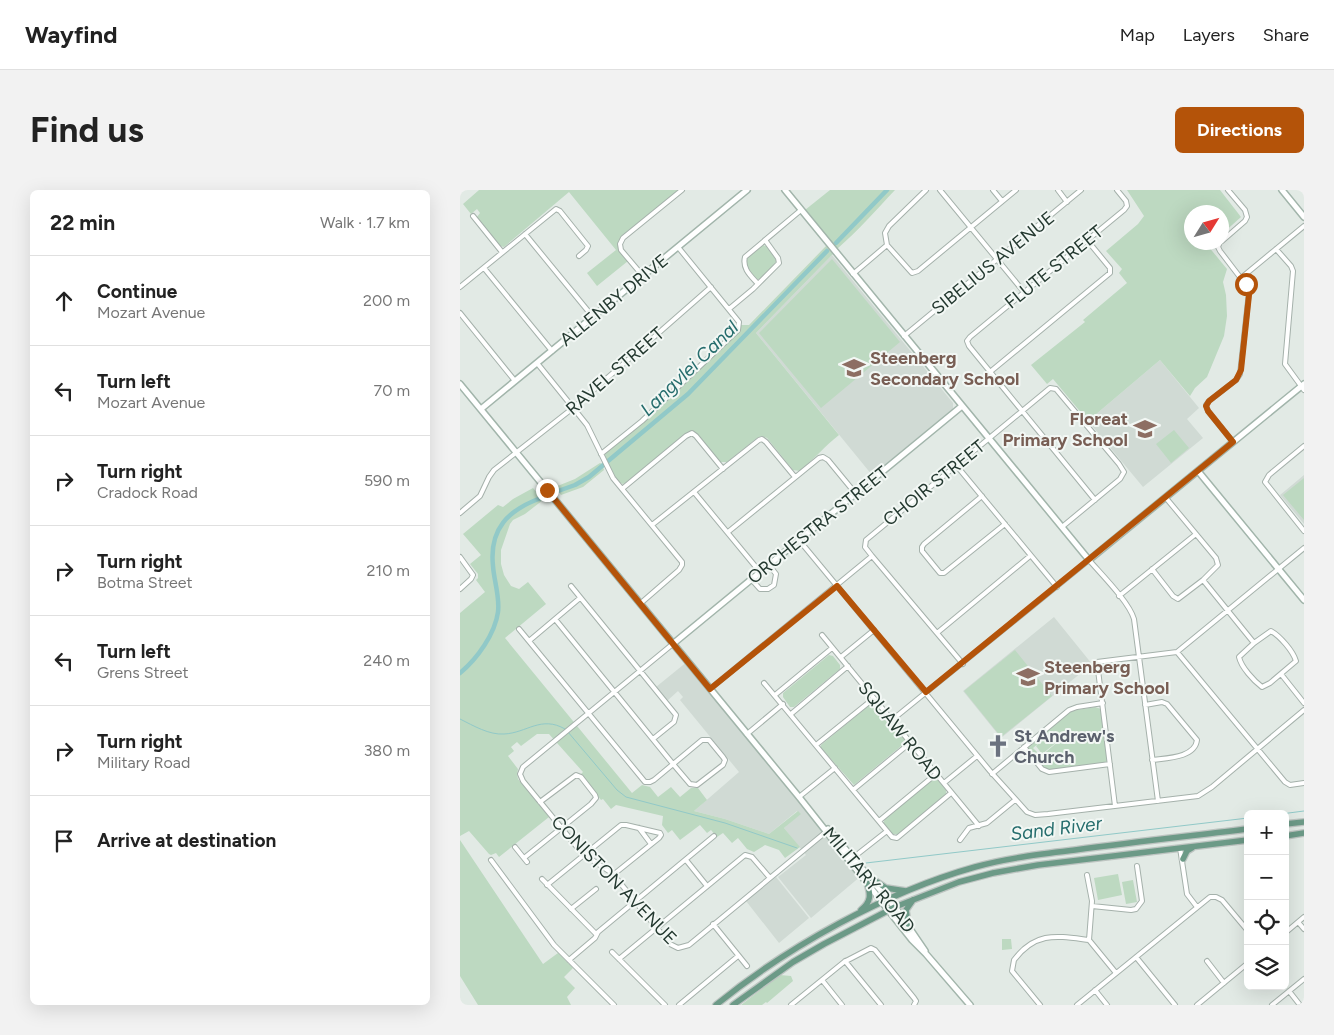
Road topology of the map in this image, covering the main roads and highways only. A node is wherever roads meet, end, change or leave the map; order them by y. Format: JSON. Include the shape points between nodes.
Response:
{"nodes":[{"id":1,"x":1304,"y":822,"type":"edge"},
{"id":2,"x":1289,"y":824,"type":"edge"},
{"id":3,"x":1244,"y":829,"type":"edge"},
{"id":4,"x":1304,"y":833,"type":"edge"},
{"id":5,"x":1289,"y":835,"type":"edge"},
{"id":6,"x":1244,"y":840,"type":"edge"},
{"id":7,"x":1206,"y":845,"type":"junction"},
{"id":8,"x":1183,"y":859,"type":"road end"},
{"id":9,"x":908,"y":890,"type":"junction"},
{"id":10,"x":919,"y":896,"type":"junction"},
{"id":11,"x":844,"y":921,"type":"junction"},
{"id":12,"x":908,"y":924,"type":"road end"},
{"id":13,"x":716,"y":1005,"type":"edge"},
{"id":14,"x":733,"y":1005,"type":"edge"}],
"edges":[{"from":1,"to":2,"type":"main road"},
{"from":3,"to":9,"type":"main road","via":[[1021,858],[976,867]]},
{"from":4,"to":5,"type":"main road"},
{"from":6,"to":7,"type":"main road"},
{"from":7,"to":8,"type":"main road","via":[[1188,850]]},
{"from":7,"to":10,"type":"main road","via":[[1007,870],[977,876]]},
{"from":9,"to":11,"type":"main road"},
{"from":9,"to":11,"type":"main road","via":[[890,890],[869,881],[869,902]]},
{"from":10,"to":12,"type":"main road","via":[[907,907]]},
{"from":10,"to":14,"type":"main road","via":[[793,962]]},
{"from":11,"to":13,"type":"main road","via":[[764,968]]}]}
